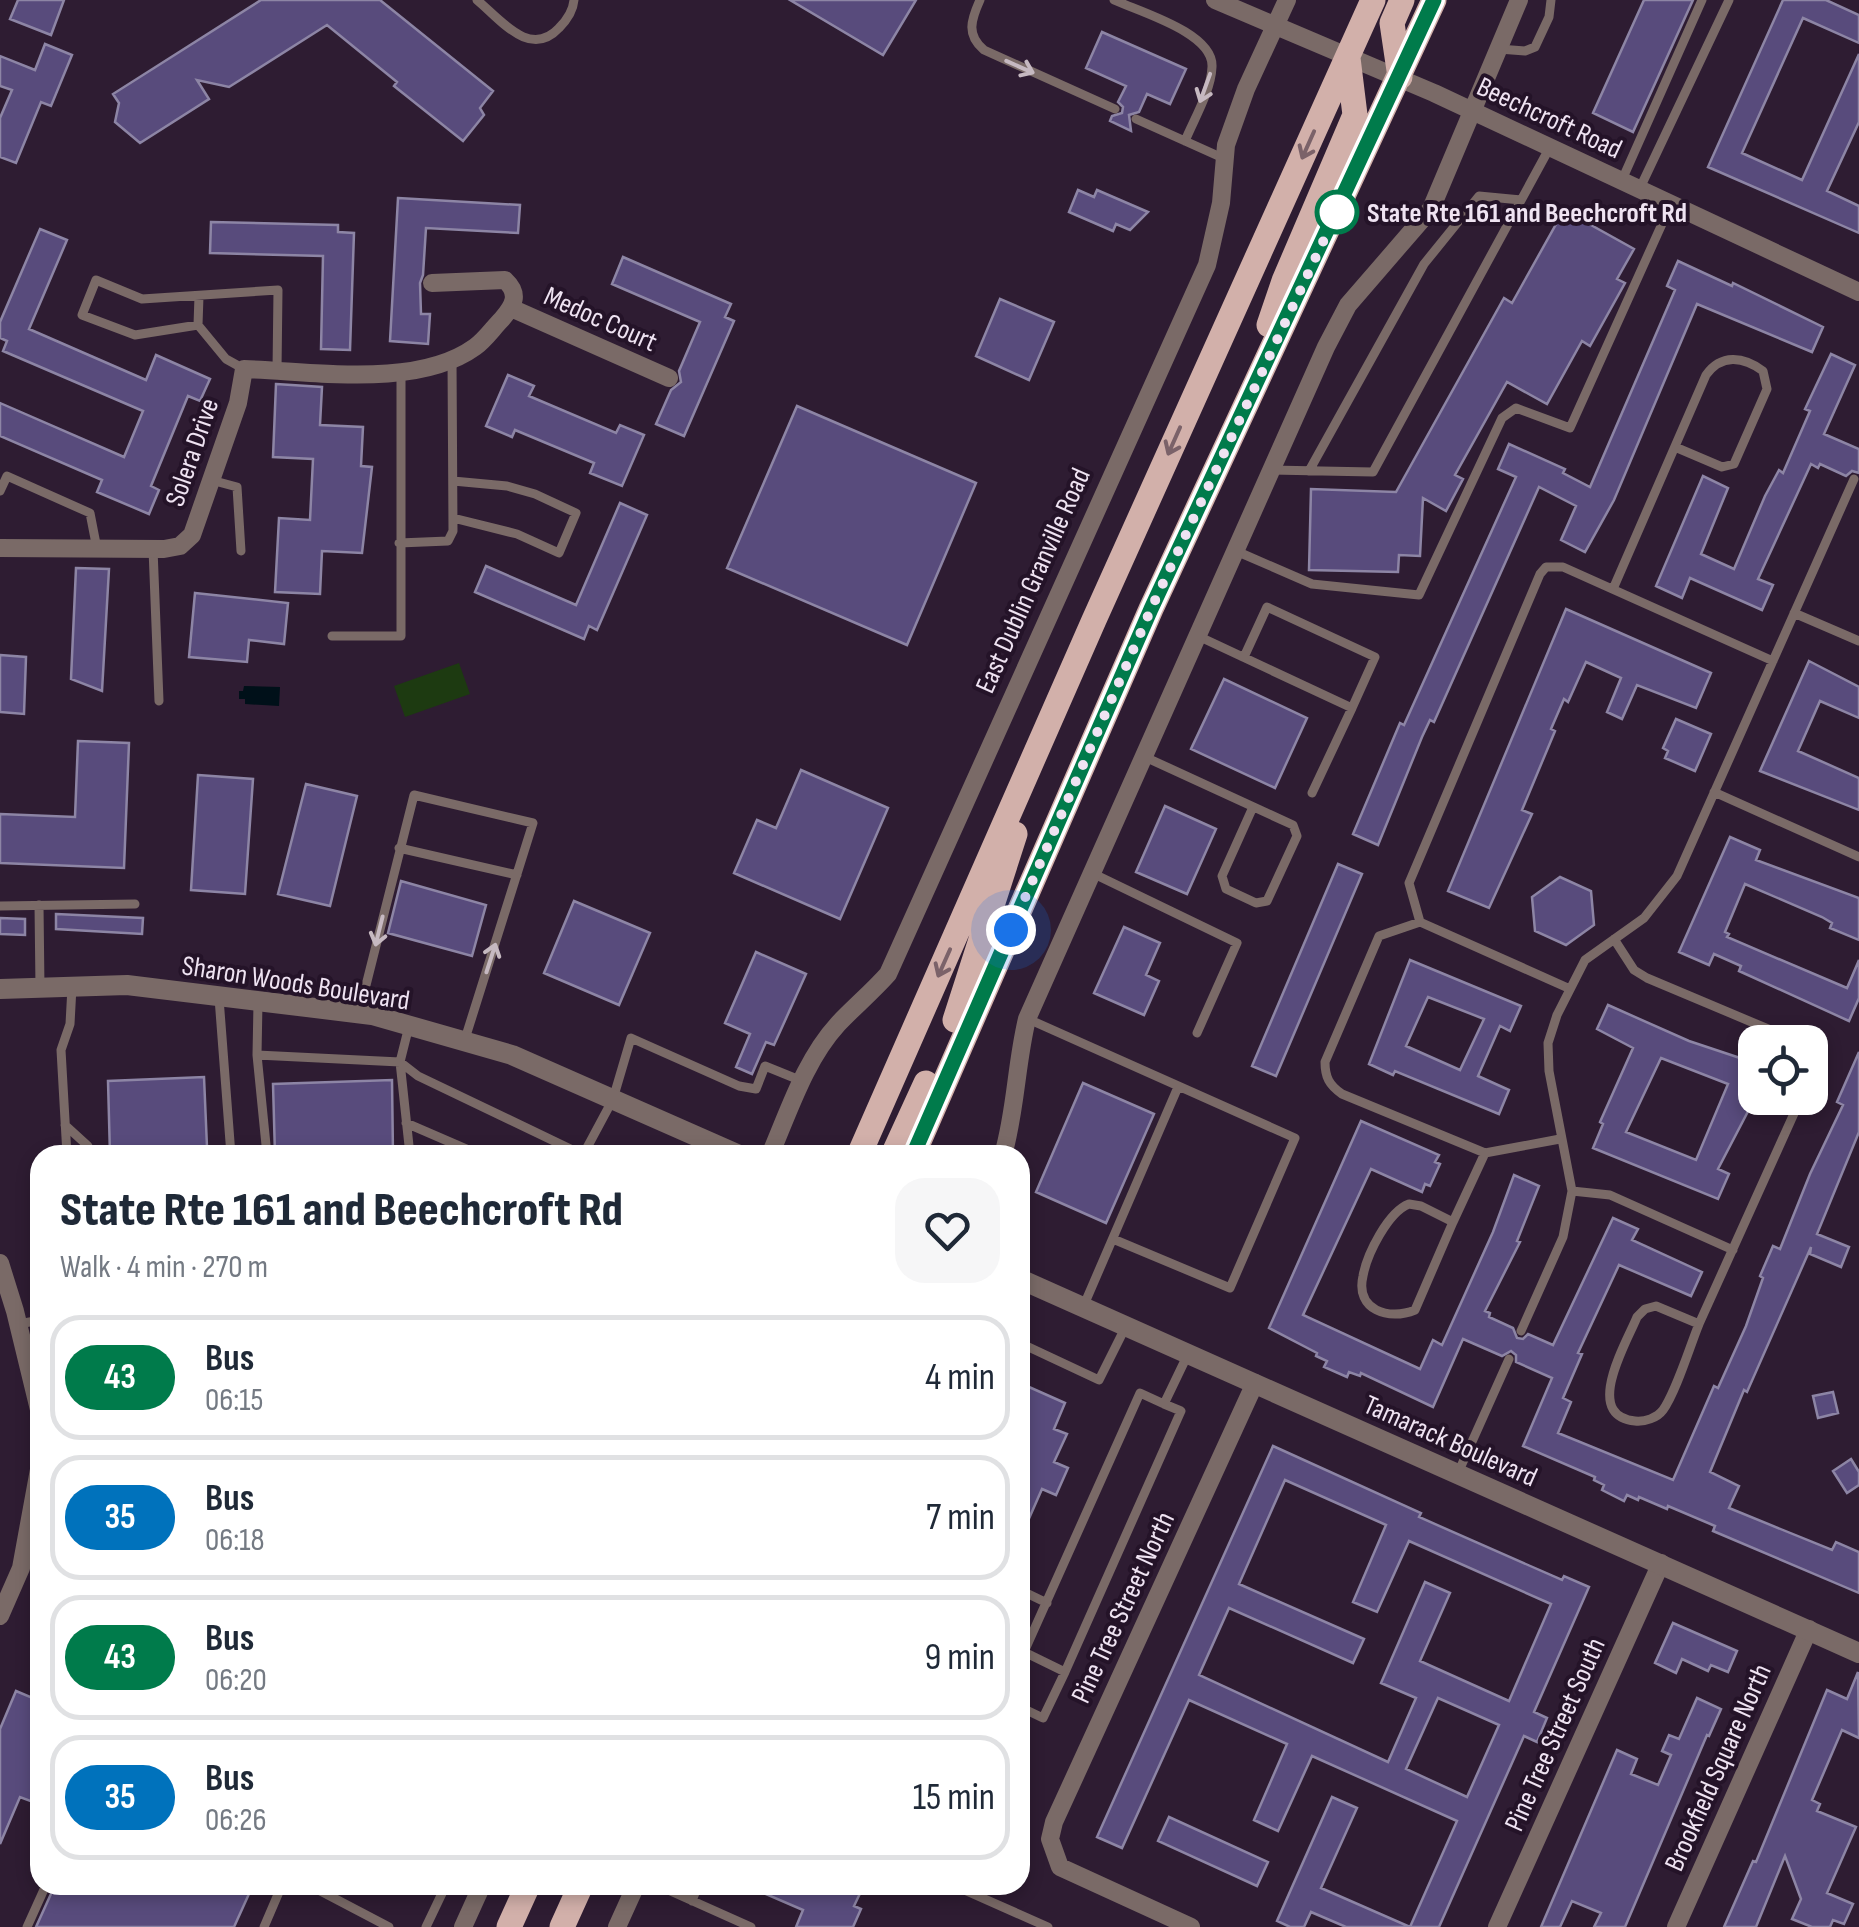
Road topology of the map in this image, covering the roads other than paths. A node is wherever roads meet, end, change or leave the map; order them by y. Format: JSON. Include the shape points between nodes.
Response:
{"nodes":[{"id":1,"x":477,"y":0,"type":"edge"},
{"id":2,"x":574,"y":0,"type":"edge"},
{"id":3,"x":980,"y":0,"type":"edge"},
{"id":4,"x":1114,"y":0,"type":"edge"},
{"id":5,"x":1215,"y":0,"type":"edge"},
{"id":6,"x":1287,"y":0,"type":"edge"},
{"id":7,"x":1373,"y":0,"type":"edge"},
{"id":8,"x":1402,"y":0,"type":"edge"},
{"id":9,"x":1434,"y":0,"type":"edge"},
{"id":10,"x":1519,"y":0,"type":"edge"},
{"id":11,"x":1551,"y":0,"type":"edge"},
{"id":12,"x":1702,"y":0,"type":"edge"},
{"id":13,"x":1730,"y":0,"type":"edge"},
{"id":14,"x":1275,"y":26,"type":"junction"},
{"id":15,"x":1499,"y":48,"type":"junction"},
{"id":16,"x":1347,"y":56,"type":"junction"},
{"id":17,"x":1400,"y":78,"type":"junction"},
{"id":18,"x":1115,"y":109,"type":"dead end"},
{"id":19,"x":1471,"y":112,"type":"junction"},
{"id":20,"x":1136,"y":118,"type":"dead end"},
{"id":21,"x":1185,"y":141,"type":"junction"},
{"id":22,"x":1550,"y":147,"type":"junction"},
{"id":23,"x":1225,"y":159,"type":"junction"},
{"id":24,"x":1631,"y":184,"type":"junction"},
{"id":25,"x":1521,"y":200,"type":"junction"},
{"id":26,"x":1672,"y":202,"type":"junction"},
{"id":27,"x":432,"y":283,"type":"dead end"},
{"id":28,"x":1859,"y":292,"type":"edge"},
{"id":29,"x":199,"y":296,"type":"junction"},
{"id":30,"x":511,"y":308,"type":"junction"},
{"id":31,"x":198,"y":325,"type":"junction"},
{"id":32,"x":452,"y":359,"type":"junction"},
{"id":33,"x":244,"y":369,"type":"junction"},
{"id":34,"x":277,"y":370,"type":"junction"},
{"id":35,"x":401,"y":374,"type":"junction"},
{"id":36,"x":669,"y":378,"type":"dead end"},
{"id":37,"x":1237,"y":425,"type":"junction"},
{"id":38,"x":1675,"y":447,"type":"junction"},
{"id":39,"x":1271,"y":470,"type":"junction"},
{"id":40,"x":1310,"y":471,"type":"junction"},
{"id":41,"x":1854,"y":479,"type":"dead end"},
{"id":42,"x":212,"y":480,"type":"junction"},
{"id":43,"x":454,"y":482,"type":"junction"},
{"id":44,"x":0,"y":491,"type":"edge"},
{"id":45,"x":453,"y":518,"type":"junction"},
{"id":46,"x":399,"y":543,"type":"junction"},
{"id":47,"x":0,"y":548,"type":"edge"},
{"id":48,"x":97,"y":549,"type":"junction"},
{"id":49,"x":152,"y":549,"type":"junction"},
{"id":50,"x":1236,"y":550,"type":"junction"},
{"id":51,"x":240,"y":551,"type":"dead end"},
{"id":52,"x":1612,"y":589,"type":"junction"},
{"id":53,"x":1794,"y":613,"type":"junction"},
{"id":54,"x":332,"y":636,"type":"dead end"},
{"id":55,"x":1198,"y":636,"type":"junction"},
{"id":56,"x":1859,"y":641,"type":"edge"},
{"id":57,"x":1244,"y":657,"type":"junction"},
{"id":58,"x":1773,"y":660,"type":"junction"},
{"id":59,"x":159,"y":700,"type":"dead end"},
{"id":60,"x":1352,"y":708,"type":"junction"},
{"id":61,"x":1042,"y":738,"type":"junction"},
{"id":62,"x":1145,"y":757,"type":"junction"},
{"id":63,"x":1714,"y":792,"type":"junction"},
{"id":64,"x":1312,"y":793,"type":"dead end"},
{"id":65,"x":1253,"y":807,"type":"junction"},
{"id":66,"x":399,"y":848,"type":"junction"},
{"id":67,"x":1859,"y":857,"type":"edge"},
{"id":68,"x":1092,"y":873,"type":"junction"},
{"id":69,"x":517,"y":874,"type":"junction"},
{"id":70,"x":135,"y":904,"type":"dead end"},
{"id":71,"x":39,"y":905,"type":"junction"},
{"id":72,"x":0,"y":906,"type":"edge"},
{"id":73,"x":1420,"y":922,"type":"junction"},
{"id":74,"x":1614,"y":940,"type":"junction"},
{"id":75,"x":72,"y":987,"type":"junction"},
{"id":76,"x":40,"y":988,"type":"junction"},
{"id":77,"x":1568,"y":988,"type":"junction"},
{"id":78,"x":0,"y":989,"type":"edge"},
{"id":79,"x":219,"y":996,"type":"junction"},
{"id":80,"x":258,"y":1001,"type":"junction"},
{"id":81,"x":359,"y":1014,"type":"junction"},
{"id":82,"x":1027,"y":1018,"type":"junction"},
{"id":83,"x":1759,"y":1025,"type":"edge"},
{"id":84,"x":409,"y":1026,"type":"junction"},
{"id":85,"x":1197,"y":1032,"type":"dead end"},
{"id":86,"x":464,"y":1041,"type":"junction"},
{"id":87,"x":257,"y":1055,"type":"junction"},
{"id":88,"x":400,"y":1062,"type":"junction"},
{"id":89,"x":802,"y":1081,"type":"junction"},
{"id":90,"x":1178,"y":1087,"type":"junction"},
{"id":91,"x":613,"y":1100,"type":"junction"},
{"id":92,"x":1793,"y":1115,"type":"edge"},
{"id":93,"x":406,"y":1123,"type":"junction"},
{"id":94,"x":66,"y":1125,"type":"junction"},
{"id":95,"x":1560,"y":1139,"type":"junction"},
{"id":96,"x":67,"y":1145,"type":"edge"},
{"id":97,"x":87,"y":1145,"type":"edge"},
{"id":98,"x":229,"y":1145,"type":"edge"},
{"id":99,"x":266,"y":1145,"type":"edge"},
{"id":100,"x":409,"y":1145,"type":"edge"},
{"id":101,"x":457,"y":1145,"type":"edge"},
{"id":102,"x":562,"y":1145,"type":"edge"},
{"id":103,"x":588,"y":1145,"type":"edge"},
{"id":104,"x":716,"y":1145,"type":"edge"},
{"id":105,"x":774,"y":1145,"type":"edge"},
{"id":106,"x":863,"y":1145,"type":"edge"},
{"id":107,"x":897,"y":1145,"type":"edge"},
{"id":108,"x":917,"y":1145,"type":"edge"},
{"id":109,"x":1007,"y":1145,"type":"edge"},
{"id":110,"x":1485,"y":1153,"type":"junction"},
{"id":111,"x":1572,"y":1192,"type":"junction"},
{"id":112,"x":1452,"y":1222,"type":"junction"},
{"id":113,"x":1113,"y":1239,"type":"junction"},
{"id":114,"x":1733,"y":1250,"type":"junction"},
{"id":115,"x":0,"y":1264,"type":"edge"},
{"id":116,"x":1030,"y":1283,"type":"edge"},
{"id":117,"x":1083,"y":1307,"type":"junction"},
{"id":118,"x":30,"y":1322,"type":"edge"},
{"id":119,"x":18,"y":1324,"type":"junction"},
{"id":120,"x":1700,"y":1324,"type":"junction"},
{"id":121,"x":1126,"y":1326,"type":"junction"},
{"id":122,"x":1521,"y":1331,"type":"dead end"},
{"id":123,"x":1030,"y":1348,"type":"edge"},
{"id":124,"x":1188,"y":1354,"type":"junction"},
{"id":125,"x":1508,"y":1358,"type":"dead end"},
{"id":126,"x":30,"y":1373,"type":"edge"},
{"id":127,"x":1255,"y":1383,"type":"junction"},
{"id":128,"x":1164,"y":1404,"type":"junction"},
{"id":129,"x":1458,"y":1473,"type":"junction"},
{"id":130,"x":30,"y":1522,"type":"edge"},
{"id":131,"x":1661,"y":1563,"type":"junction"},
{"id":132,"x":1030,"y":1595,"type":"edge"},
{"id":133,"x":1048,"y":1603,"type":"junction"},
{"id":134,"x":0,"y":1616,"type":"edge"},
{"id":135,"x":1809,"y":1630,"type":"junction"},
{"id":136,"x":1030,"y":1637,"type":"edge"},
{"id":137,"x":1859,"y":1653,"type":"edge"},
{"id":138,"x":1030,"y":1658,"type":"edge"},
{"id":139,"x":1065,"y":1672,"type":"junction"},
{"id":140,"x":1030,"y":1713,"type":"edge"},
{"id":141,"x":41,"y":1895,"type":"edge"},
{"id":142,"x":278,"y":1895,"type":"edge"},
{"id":143,"x":328,"y":1895,"type":"edge"},
{"id":144,"x":441,"y":1895,"type":"edge"},
{"id":145,"x":477,"y":1895,"type":"edge"},
{"id":146,"x":523,"y":1895,"type":"edge"},
{"id":147,"x":576,"y":1895,"type":"edge"},
{"id":148,"x":631,"y":1895,"type":"edge"},
{"id":149,"x":680,"y":1895,"type":"edge"},
{"id":150,"x":694,"y":1895,"type":"edge"},
{"id":151,"x":976,"y":1895,"type":"edge"},
{"id":152,"x":692,"y":1900,"type":"junction"},
{"id":153,"x":27,"y":1927,"type":"edge"},
{"id":154,"x":264,"y":1927,"type":"edge"},
{"id":155,"x":390,"y":1927,"type":"edge"},
{"id":156,"x":426,"y":1927,"type":"edge"},
{"id":157,"x":463,"y":1927,"type":"edge"},
{"id":158,"x":509,"y":1927,"type":"edge"},
{"id":159,"x":562,"y":1927,"type":"edge"},
{"id":160,"x":617,"y":1927,"type":"edge"},
{"id":161,"x":751,"y":1927,"type":"edge"},
{"id":162,"x":1048,"y":1927,"type":"edge"},
{"id":163,"x":1191,"y":1927,"type":"edge"},
{"id":164,"x":1497,"y":1927,"type":"edge"},
{"id":165,"x":1676,"y":1927,"type":"edge"}],
"edges":[{"from":1,"to":2,"type":"lane","via":[[539,42],[567,20]]},
{"from":3,"to":18,"type":"lane","one_way":true,"via":[[971,30],[984,50]]},
{"from":4,"to":21,"type":"lane","one_way":true,"via":[[1198,38],[1211,55]]},
{"from":5,"to":14,"type":"street","name":"Beechcroft Road"},
{"from":6,"to":14,"type":"street","name":"East Dublin Granville Road"},
{"from":7,"to":16,"type":"main road"},
{"from":8,"to":17,"type":"main road","via":[[1392,22]]},
{"from":9,"to":17,"type":"main road"},
{"from":10,"to":15,"type":"street"},
{"from":11,"to":15,"type":"lane","via":[[1534,47]]},
{"from":12,"to":24,"type":"lane"},
{"from":13,"to":24,"type":"lane"},
{"from":14,"to":16,"type":"street","name":"Beechcroft Road"},
{"from":14,"to":23,"type":"street","name":"East Dublin Granville Road"},
{"from":15,"to":19,"type":"street"},
{"from":16,"to":17,"type":"street","name":"Beechcroft Road"},
{"from":16,"to":37,"type":"main road","via":[[1356,114],[1284,282]]},
{"from":16,"to":61,"type":"main road","one_way":true},
{"from":17,"to":19,"type":"street","name":"Beechcroft Road"},
{"from":17,"to":37,"type":"main road"},
{"from":19,"to":22,"type":"street","name":"Beechcroft Road"},
{"from":19,"to":39,"type":"street","via":[[1431,210],[1348,305]]},
{"from":20,"to":21,"type":"lane"},
{"from":21,"to":23,"type":"lane"},
{"from":22,"to":24,"type":"street","name":"Beechcroft Road"},
{"from":22,"to":25,"type":"lane"},
{"from":23,"to":89,"type":"street","name":"East Dublin Granville Road","via":[[1206,265],[892,964],[838,1024]]},
{"from":24,"to":26,"type":"street","name":"Beechcroft Road"},
{"from":25,"to":40,"type":"lane","via":[[1479,196],[1424,264]]},
{"from":25,"to":40,"type":"lane","via":[[1373,472]]},
{"from":26,"to":28,"type":"street","name":"Beechcroft Road"},
{"from":26,"to":50,"type":"lane","via":[[1570,428],[1516,408],[1502,418],[1419,596],[1312,584]]},
{"from":27,"to":30,"type":"street","via":[[506,280],[516,298]]},
{"from":29,"to":31,"type":"lane"},
{"from":29,"to":31,"type":"lane","via":[[142,299],[96,280],[82,315],[135,335]]},
{"from":29,"to":34,"type":"lane","via":[[278,290]]},
{"from":30,"to":32,"type":"street","via":[[476,347]]},
{"from":30,"to":36,"type":"street","name":"Medoc Court"},
{"from":31,"to":33,"type":"lane","via":[[226,359]]},
{"from":32,"to":35,"type":"street"},
{"from":32,"to":43,"type":"lane"},
{"from":33,"to":34,"type":"street"},
{"from":33,"to":42,"type":"street","name":"Solera Drive"},
{"from":34,"to":35,"type":"street"},
{"from":35,"to":46,"type":"lane"},
{"from":37,"to":108,"type":"main road"},
{"from":38,"to":38,"type":"lane","via":[[1713,365],[1735,358],[1763,371],[1767,389],[1734,464],[1722,467]]},
{"from":38,"to":52,"type":"lane"},
{"from":39,"to":40,"type":"lane"},
{"from":39,"to":50,"type":"street"},
{"from":41,"to":53,"type":"lane"},
{"from":42,"to":49,"type":"street","name":"Solera Drive","via":[[192,535],[180,546]]},
{"from":42,"to":51,"type":"lane","via":[[237,487]]},
{"from":43,"to":45,"type":"lane"},
{"from":43,"to":45,"type":"lane","via":[[507,486],[576,513],[559,553],[518,534]]},
{"from":44,"to":48,"type":"lane","via":[[7,476],[90,513]]},
{"from":45,"to":46,"type":"lane","via":[[448,541]]},
{"from":46,"to":54,"type":"lane","via":[[401,636]]},
{"from":47,"to":48,"type":"street","name":"Solera Drive"},
{"from":48,"to":49,"type":"street","name":"Solera Drive"},
{"from":49,"to":59,"type":"lane"},
{"from":50,"to":55,"type":"street"},
{"from":52,"to":58,"type":"lane"},
{"from":52,"to":73,"type":"lane","via":[[1555,565],[1540,574],[1409,882]]},
{"from":53,"to":56,"type":"lane"},
{"from":53,"to":58,"type":"lane"},
{"from":55,"to":57,"type":"lane"},
{"from":55,"to":62,"type":"street"},
{"from":57,"to":60,"type":"lane"},
{"from":57,"to":60,"type":"lane","via":[[1267,607],[1375,657]]},
{"from":58,"to":63,"type":"lane"},
{"from":60,"to":64,"type":"lane"},
{"from":61,"to":106,"type":"main road","one_way":true},
{"from":61,"to":107,"type":"main road","via":[[959,1011]]},
{"from":62,"to":65,"type":"lane"},
{"from":62,"to":68,"type":"street"},
{"from":63,"to":67,"type":"lane"},
{"from":63,"to":74,"type":"lane","via":[[1676,876],[1644,918]]},
{"from":65,"to":65,"type":"lane","via":[[1293,825],[1297,836],[1267,901],[1256,903],[1226,889],[1222,876]]},
{"from":66,"to":69,"type":"lane"},
{"from":66,"to":69,"type":"lane","via":[[414,795],[533,823]]},
{"from":66,"to":81,"type":"lane","one_way":true},
{"from":68,"to":82,"type":"street"},
{"from":68,"to":85,"type":"lane","via":[[1237,942]]},
{"from":86,"to":69,"type":"lane","one_way":true},
{"from":70,"to":71,"type":"lane"},
{"from":71,"to":72,"type":"lane"},
{"from":71,"to":76,"type":"lane"},
{"from":73,"to":77,"type":"lane"},
{"from":73,"to":110,"type":"lane","via":[[1380,936],[1325,1075],[1342,1094]]},
{"from":74,"to":77,"type":"lane","via":[[1586,960]]},
{"from":74,"to":83,"type":"lane","via":[[1647,978]]},
{"from":75,"to":76,"type":"street","name":"Sharon Woods Boulevard"},
{"from":75,"to":79,"type":"street","name":"Sharon Woods Boulevard","via":[[127,985]]},
{"from":75,"to":94,"type":"lane","via":[[61,1050]]},
{"from":76,"to":78,"type":"street","name":"Sharon Woods Boulevard"},
{"from":77,"to":95,"type":"lane","via":[[1548,1042]]},
{"from":79,"to":80,"type":"street","name":"Sharon Woods Boulevard"},
{"from":79,"to":98,"type":"lane"},
{"from":80,"to":81,"type":"street","name":"Sharon Woods Boulevard"},
{"from":80,"to":87,"type":"lane"},
{"from":81,"to":84,"type":"street","name":"Sharon Woods Boulevard"},
{"from":82,"to":90,"type":"lane"},
{"from":82,"to":109,"type":"street"},
{"from":84,"to":86,"type":"street","name":"Sharon Woods Boulevard"},
{"from":84,"to":88,"type":"lane"},
{"from":86,"to":91,"type":"street","name":"Sharon Woods Boulevard"},
{"from":87,"to":88,"type":"lane"},
{"from":87,"to":99,"type":"lane"},
{"from":88,"to":93,"type":"lane"},
{"from":88,"to":102,"type":"lane"},
{"from":89,"to":91,"type":"lane","via":[[765,1066],[756,1089],[739,1086],[631,1038]]},
{"from":89,"to":105,"type":"street","name":"East Dublin Granville Road"},
{"from":90,"to":113,"type":"lane"},
{"from":90,"to":113,"type":"lane","via":[[1295,1138],[1230,1288]]},
{"from":91,"to":103,"type":"lane"},
{"from":91,"to":104,"type":"street","name":"Sharon Woods Boulevard"},
{"from":92,"to":114,"type":"lane"},
{"from":93,"to":100,"type":"lane"},
{"from":93,"to":101,"type":"lane"},
{"from":94,"to":96,"type":"lane"},
{"from":94,"to":97,"type":"lane"},
{"from":95,"to":110,"type":"lane"},
{"from":95,"to":111,"type":"lane"},
{"from":110,"to":112,"type":"lane"},
{"from":111,"to":114,"type":"lane","via":[[1610,1195]]},
{"from":111,"to":122,"type":"lane","via":[[1563,1237]]},
{"from":112,"to":112,"type":"lane","via":[[1415,1310],[1384,1315],[1371,1306],[1362,1276],[1388,1218],[1409,1204]]},
{"from":113,"to":117,"type":"lane"},
{"from":114,"to":120,"type":"lane"},
{"from":115,"to":119,"type":"street"},
{"from":116,"to":117,"type":"street","name":"Tamarack Boulevard"},
{"from":117,"to":121,"type":"street","name":"Tamarack Boulevard"},
{"from":118,"to":119,"type":"lane"},
{"from":119,"to":126,"type":"street"},
{"from":120,"to":120,"type":"lane","via":[[1662,1411],[1632,1422],[1618,1414],[1608,1385],[1637,1317],[1656,1306]]},
{"from":121,"to":123,"type":"lane","via":[[1100,1380]]},
{"from":121,"to":124,"type":"street","name":"Tamarack Boulevard"},
{"from":124,"to":127,"type":"street","name":"Tamarack Boulevard"},
{"from":124,"to":128,"type":"lane"},
{"from":125,"to":129,"type":"lane"},
{"from":127,"to":129,"type":"street","name":"Tamarack Boulevard"},
{"from":127,"to":163,"type":"street","name":"Pine Tree Street North","via":[[1050,1839],[1060,1867],[1071,1874]]},
{"from":128,"to":133,"type":"lane","via":[[1140,1393]]},
{"from":128,"to":139,"type":"lane","via":[[1181,1412]]},
{"from":129,"to":131,"type":"street","name":"Tamarack Boulevard"},
{"from":130,"to":134,"type":"street","via":[[22,1568]]},
{"from":131,"to":135,"type":"street","name":"Tamarack Boulevard"},
{"from":131,"to":164,"type":"street","name":"Pine Tree Street South"},
{"from":132,"to":133,"type":"lane"},
{"from":133,"to":136,"type":"lane"},
{"from":135,"to":137,"type":"street","name":"Tamarack Boulevard"},
{"from":135,"to":165,"type":"street","name":"Brookfield Square North"},
{"from":138,"to":139,"type":"lane"},
{"from":139,"to":140,"type":"lane","via":[[1042,1718]]},
{"from":141,"to":153,"type":"lane"},
{"from":142,"to":154,"type":"lane"},
{"from":143,"to":155,"type":"lane"},
{"from":144,"to":156,"type":"lane"},
{"from":145,"to":157,"type":"street"},
{"from":146,"to":158,"type":"main road"},
{"from":147,"to":159,"type":"main road"},
{"from":148,"to":160,"type":"street"},
{"from":149,"to":152,"type":"lane"},
{"from":150,"to":152,"type":"lane"},
{"from":151,"to":162,"type":"lane"},
{"from":152,"to":161,"type":"lane"}]}
